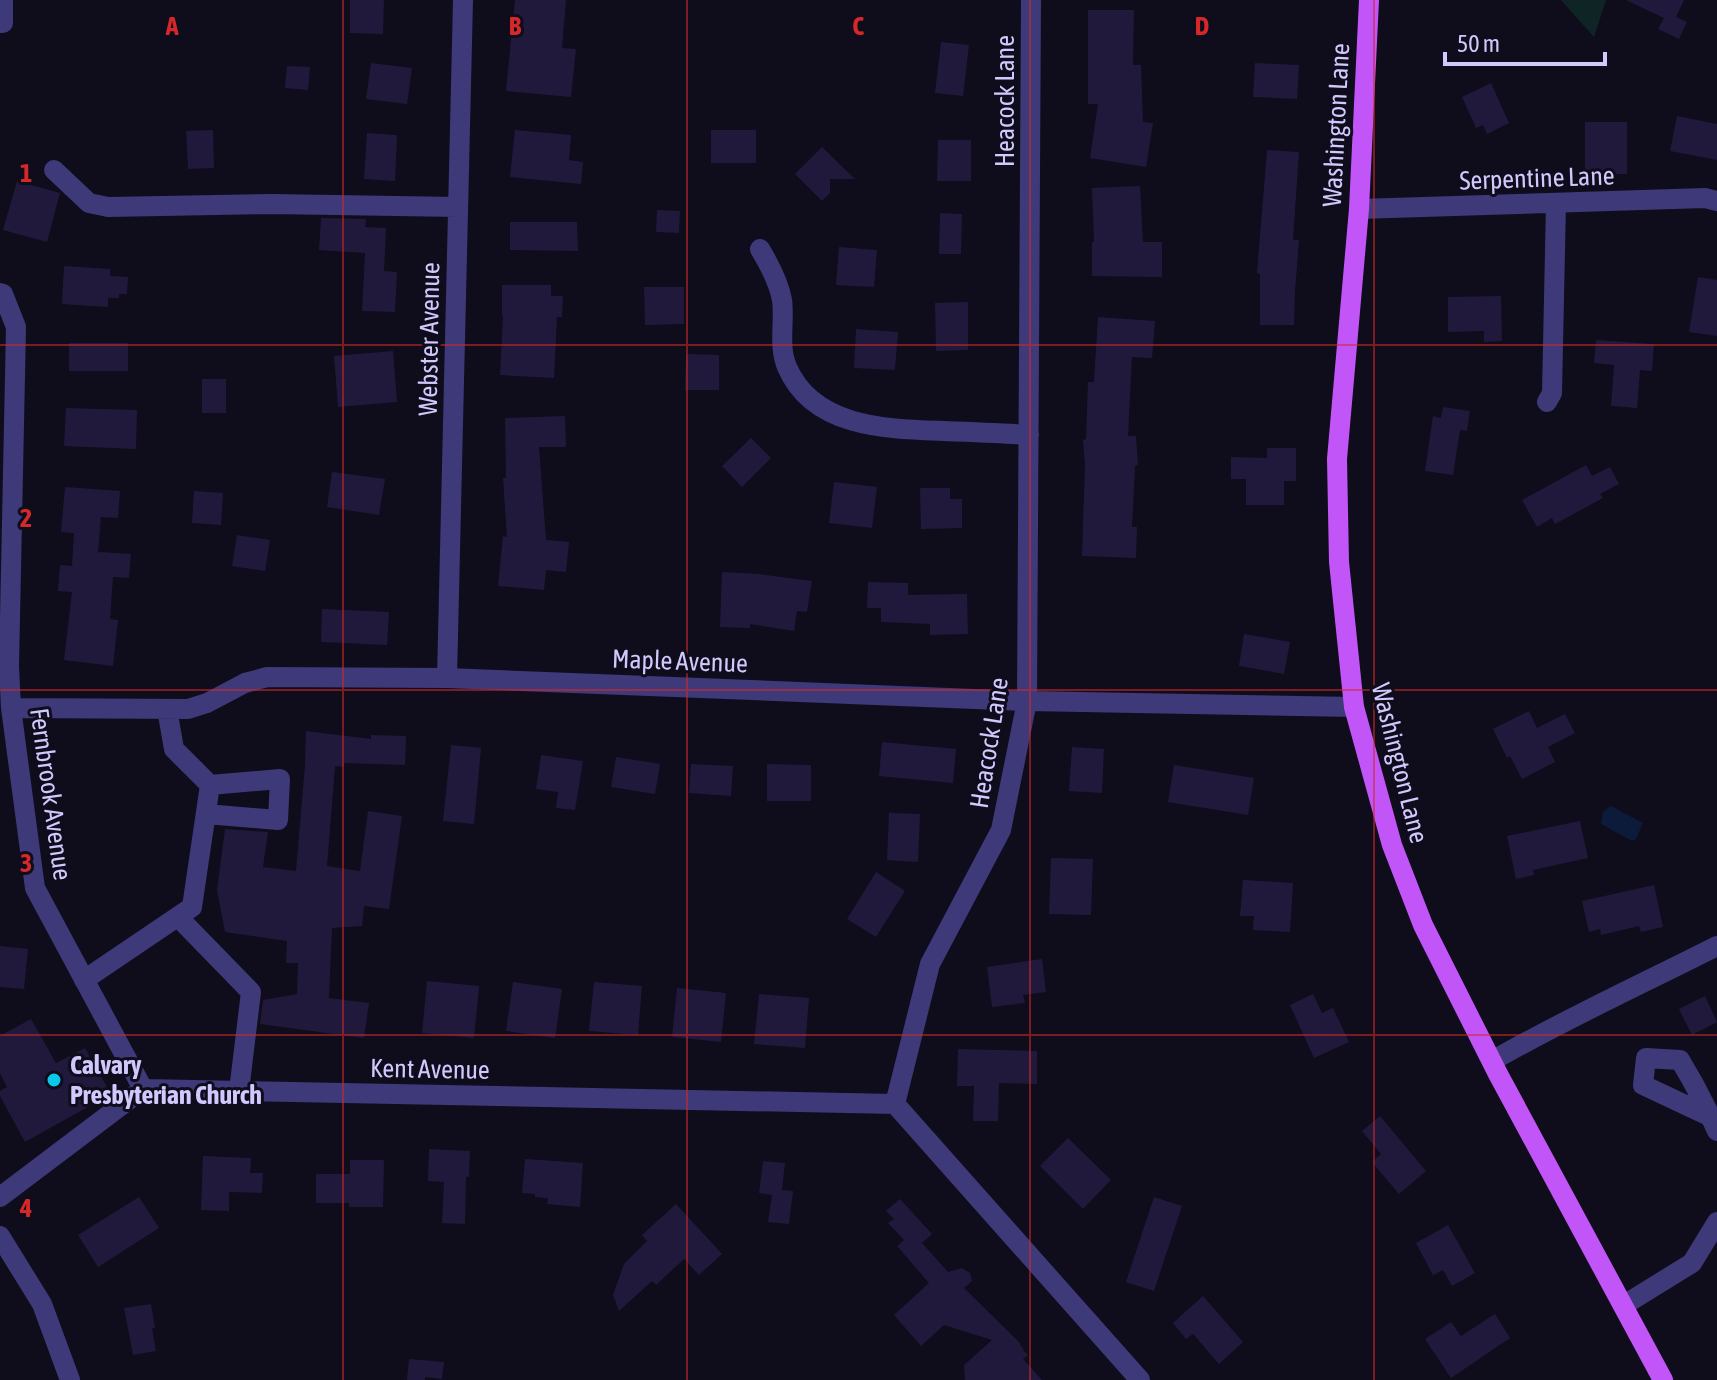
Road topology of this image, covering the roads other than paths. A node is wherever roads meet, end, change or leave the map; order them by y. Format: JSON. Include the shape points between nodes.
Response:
{"nodes":[{"id":1,"x":3,"y":0,"type":"edge"},
{"id":2,"x":463,"y":0,"type":"edge"},
{"id":3,"x":1031,"y":0,"type":"edge"},
{"id":4,"x":1369,"y":0,"type":"edge"},
{"id":5,"x":0,"y":23,"type":"edge"},
{"id":6,"x":54,"y":170,"type":"dead end"},
{"id":7,"x":1717,"y":201,"type":"edge"},
{"id":8,"x":1556,"y":203,"type":"junction"},
{"id":9,"x":458,"y":207,"type":"junction"},
{"id":10,"x":1359,"y":209,"type":"junction"},
{"id":11,"x":760,"y":249,"type":"dead end"},
{"id":12,"x":0,"y":293,"type":"edge"},
{"id":13,"x":1547,"y":402,"type":"dead end"},
{"id":14,"x":1029,"y":435,"type":"junction"},
{"id":15,"x":4,"y":666,"type":"edge"},
{"id":16,"x":447,"y":678,"type":"junction"},
{"id":17,"x":1027,"y":701,"type":"junction"},
{"id":18,"x":1354,"y":707,"type":"junction"},
{"id":19,"x":11,"y":708,"type":"junction"},
{"id":20,"x":167,"y":709,"type":"junction"},
{"id":21,"x":210,"y":785,"type":"junction"},
{"id":22,"x":206,"y":814,"type":"junction"},
{"id":23,"x":178,"y":917,"type":"junction"},
{"id":24,"x":1717,"y":946,"type":"edge"},
{"id":25,"x":84,"y":980,"type":"junction"},
{"id":26,"x":1492,"y":1061,"type":"junction"},
{"id":27,"x":143,"y":1089,"type":"junction"},
{"id":28,"x":239,"y":1091,"type":"junction"},
{"id":29,"x":895,"y":1104,"type":"junction"},
{"id":30,"x":0,"y":1197,"type":"edge"},
{"id":31,"x":1717,"y":1222,"type":"edge"},
{"id":32,"x":0,"y":1236,"type":"edge"},
{"id":33,"x":1624,"y":1305,"type":"junction"},
{"id":34,"x":70,"y":1380,"type":"edge"},
{"id":35,"x":1140,"y":1380,"type":"edge"},
{"id":36,"x":1663,"y":1380,"type":"edge"}],
"edges":[{"from":1,"to":5,"type":"street"},
{"from":2,"to":9,"type":"street","name":"Webster Avenue"},
{"from":3,"to":14,"type":"street","name":"Heacock Lane"},
{"from":4,"to":10,"type":"main road","name":"Washington Lane"},
{"from":6,"to":9,"type":"street","via":[[89,203],[108,207]]},
{"from":7,"to":8,"type":"street","name":"Serpentine Lane"},
{"from":8,"to":10,"type":"street","name":"Serpentine Lane"},
{"from":8,"to":13,"type":"street","via":[[1552,393]]},
{"from":9,"to":16,"type":"street","name":"Webster Avenue"},
{"from":10,"to":18,"type":"main road","name":"Washington Lane","via":[[1337,459],[1339,562]]},
{"from":11,"to":14,"type":"street","via":[[782,299],[786,365],[808,396],[826,409],[886,429]]},
{"from":12,"to":15,"type":"street","name":"Fernbrook Avenue","via":[[16,327]]},
{"from":14,"to":17,"type":"street","name":"Heacock Lane"},
{"from":15,"to":19,"type":"street","name":"Fernbrook Avenue"},
{"from":16,"to":17,"type":"street","name":"Maple Avenue"},
{"from":16,"to":20,"type":"street","name":"Maple Avenue","via":[[267,677],[207,703]]},
{"from":17,"to":18,"type":"street","name":"Maple Avenue"},
{"from":17,"to":29,"type":"street","name":"Heacock Lane","via":[[1001,830],[930,964]]},
{"from":18,"to":26,"type":"main road","name":"Washington Lane","via":[[1392,845],[1423,925]]},
{"from":19,"to":20,"type":"street","name":"Maple Avenue"},
{"from":19,"to":25,"type":"street","name":"Fernbrook Avenue","via":[[35,888]]},
{"from":20,"to":21,"type":"street","via":[[174,749]]},
{"from":21,"to":22,"type":"street"},
{"from":21,"to":22,"type":"street","via":[[280,779],[278,820]]},
{"from":22,"to":23,"type":"street","via":[[192,907]]},
{"from":23,"to":25,"type":"street"},
{"from":23,"to":28,"type":"street","via":[[251,992]]},
{"from":24,"to":26,"type":"street"},
{"from":25,"to":27,"type":"street","name":"Fernbrook Avenue"},
{"from":26,"to":33,"type":"main road","name":"Washington Lane"},
{"from":27,"to":28,"type":"street","name":"Kent Avenue"},
{"from":27,"to":30,"type":"street"},
{"from":28,"to":29,"type":"street","name":"Kent Avenue"},
{"from":29,"to":35,"type":"street"},
{"from":31,"to":33,"type":"street","via":[[1692,1263]]},
{"from":32,"to":34,"type":"street","via":[[42,1304]]},
{"from":33,"to":36,"type":"main road","name":"Washington Lane"}]}
